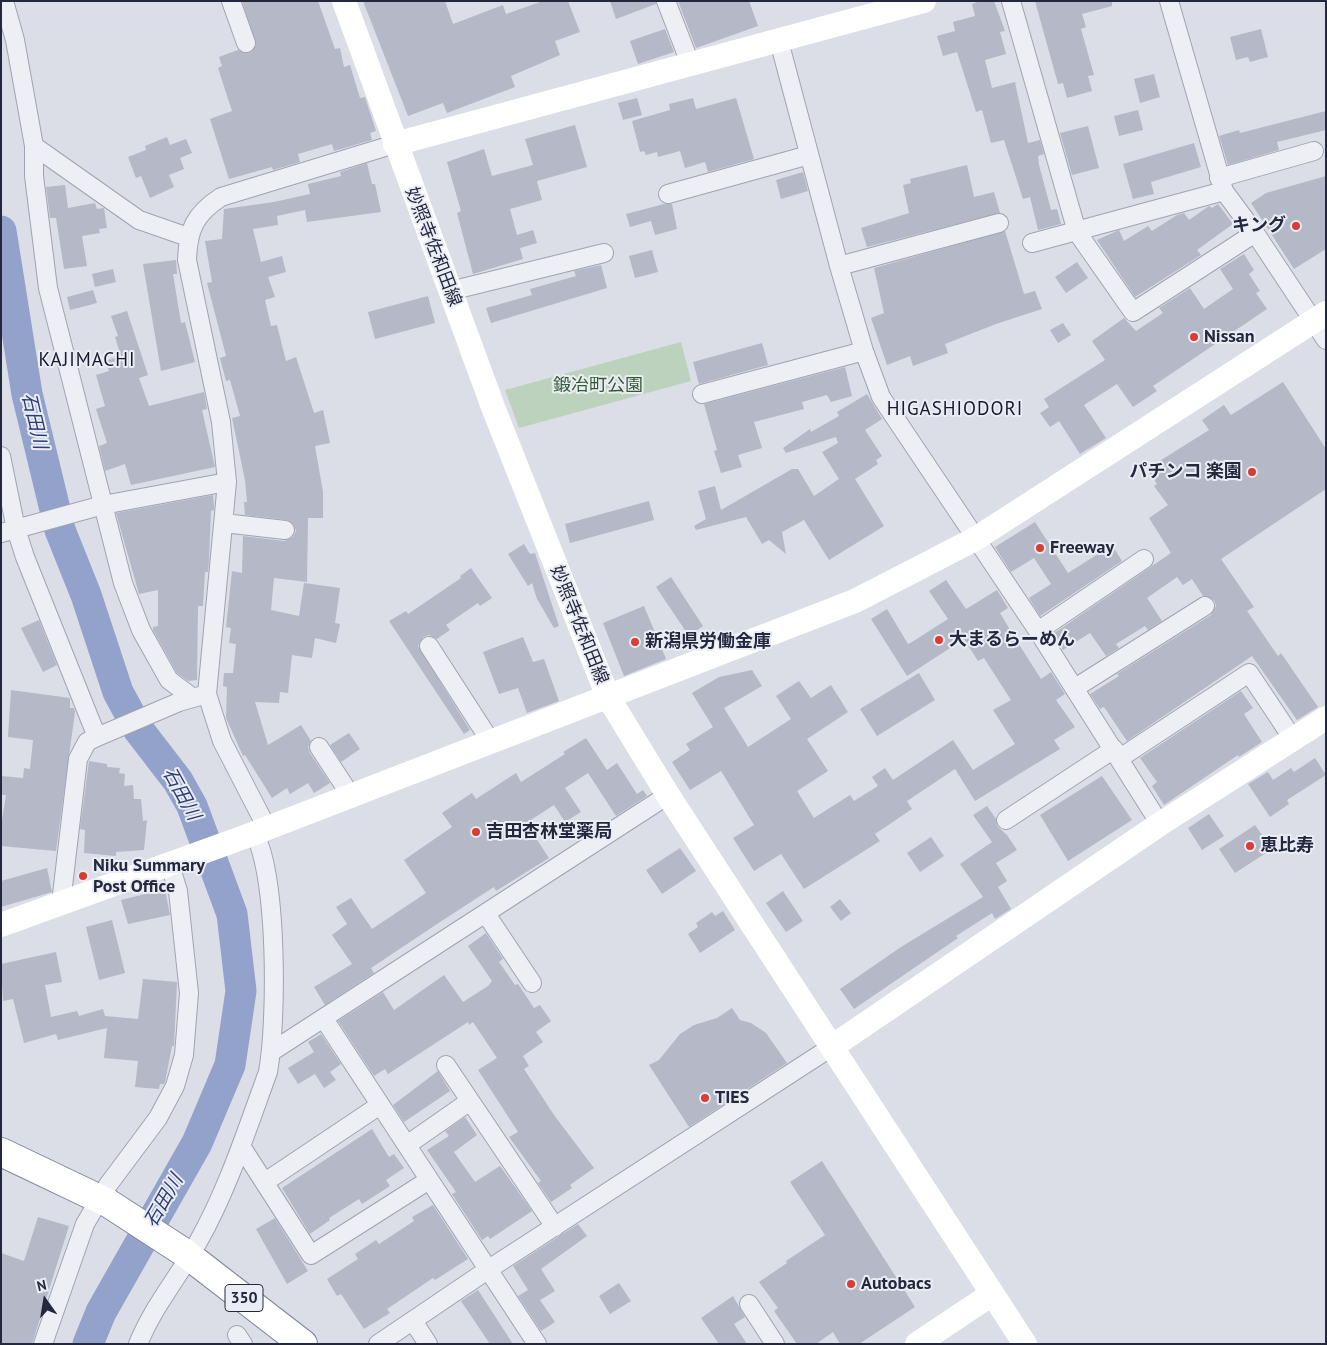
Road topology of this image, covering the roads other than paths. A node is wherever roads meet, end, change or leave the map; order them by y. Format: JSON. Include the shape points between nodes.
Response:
{"nodes":[{"id":1,"x":4,"y":1,"type":"edge"},
{"id":2,"x":231,"y":1,"type":"edge"},
{"id":3,"x":344,"y":1,"type":"edge"},
{"id":4,"x":666,"y":1,"type":"edge"},
{"id":5,"x":924,"y":1,"type":"edge"},
{"id":6,"x":1011,"y":1,"type":"edge"},
{"id":7,"x":1169,"y":1,"type":"edge"},
{"id":8,"x":779,"y":41,"type":"junction"},
{"id":9,"x":246,"y":43,"type":"dead end"},
{"id":10,"x":690,"y":64,"type":"junction"},
{"id":11,"x":395,"y":144,"type":"junction"},
{"id":12,"x":34,"y":146,"type":"junction"},
{"id":13,"x":1314,"y":151,"type":"dead end"},
{"id":14,"x":809,"y":155,"type":"junction"},
{"id":15,"x":1222,"y":184,"type":"junction"},
{"id":16,"x":668,"y":194,"type":"dead end"},
{"id":17,"x":999,"y":223,"type":"dead end"},
{"id":18,"x":1077,"y":232,"type":"junction"},
{"id":19,"x":1255,"y":233,"type":"junction"},
{"id":20,"x":188,"y":237,"type":"junction"},
{"id":21,"x":1032,"y":243,"type":"dead end"},
{"id":22,"x":604,"y":253,"type":"dead end"},
{"id":23,"x":839,"y":266,"type":"junction"},
{"id":24,"x":450,"y":291,"type":"junction"},
{"id":25,"x":1322,"y":324,"type":"edge"},
{"id":26,"x":864,"y":351,"type":"junction"},
{"id":27,"x":702,"y":394,"type":"dead end"},
{"id":28,"x":1,"y":456,"type":"edge"},
{"id":29,"x":226,"y":482,"type":"junction"},
{"id":30,"x":100,"y":506,"type":"junction"},
{"id":31,"x":224,"y":523,"type":"junction"},
{"id":32,"x":14,"y":529,"type":"edge"},
{"id":33,"x":285,"y":530,"type":"dead end"},
{"id":34,"x":975,"y":539,"type":"junction"},
{"id":35,"x":1144,"y":559,"type":"dead end"},
{"id":36,"x":1205,"y":606,"type":"dead end"},
{"id":37,"x":1038,"y":630,"type":"junction"},
{"id":38,"x":429,"y":646,"type":"dead end"},
{"id":39,"x":1075,"y":688,"type":"junction"},
{"id":40,"x":193,"y":698,"type":"junction"},
{"id":41,"x":608,"y":698,"type":"junction"},
{"id":42,"x":1326,"y":718,"type":"edge"},
{"id":43,"x":102,"y":734,"type":"junction"},
{"id":44,"x":1293,"y":738,"type":"junction"},
{"id":45,"x":491,"y":742,"type":"junction"},
{"id":46,"x":319,"y":747,"type":"dead end"},
{"id":47,"x":1117,"y":754,"type":"junction"},
{"id":48,"x":668,"y":795,"type":"junction"},
{"id":49,"x":351,"y":796,"type":"junction"},
{"id":50,"x":1006,"y":820,"type":"dead end"},
{"id":51,"x":1160,"y":824,"type":"junction"},
{"id":52,"x":256,"y":832,"type":"junction"},
{"id":53,"x":173,"y":864,"type":"junction"},
{"id":54,"x":61,"y":904,"type":"junction"},
{"id":55,"x":486,"y":914,"type":"junction"},
{"id":56,"x":1,"y":925,"type":"edge"},
{"id":57,"x":532,"y":983,"type":"dead end"},
{"id":58,"x":324,"y":1018,"type":"junction"},
{"id":59,"x":833,"y":1046,"type":"junction"},
{"id":60,"x":271,"y":1052,"type":"junction"},
{"id":61,"x":446,"y":1066,"type":"dead end"},
{"id":62,"x":470,"y":1101,"type":"junction"},
{"id":63,"x":380,"y":1105,"type":"junction"},
{"id":64,"x":406,"y":1145,"type":"junction"},
{"id":65,"x":241,"y":1146,"type":"junction"},
{"id":66,"x":1,"y":1152,"type":"edge"},
{"id":67,"x":429,"y":1180,"type":"junction"},
{"id":68,"x":265,"y":1182,"type":"junction"},
{"id":69,"x":104,"y":1202,"type":"junction"},
{"id":70,"x":555,"y":1227,"type":"junction"},
{"id":71,"x":187,"y":1254,"type":"junction"},
{"id":72,"x":489,"y":1269,"type":"junction"},
{"id":73,"x":992,"y":1294,"type":"junction"},
{"id":74,"x":748,"y":1304,"type":"dead end"},
{"id":75,"x":413,"y":1321,"type":"junction"},
{"id":76,"x":43,"y":1344,"type":"edge"},
{"id":77,"x":138,"y":1344,"type":"edge"},
{"id":78,"x":303,"y":1344,"type":"edge"},
{"id":79,"x":378,"y":1344,"type":"edge"},
{"id":80,"x":428,"y":1344,"type":"edge"},
{"id":81,"x":537,"y":1344,"type":"edge"},
{"id":82,"x":775,"y":1344,"type":"edge"},
{"id":83,"x":917,"y":1344,"type":"edge"},
{"id":84,"x":1025,"y":1344,"type":"edge"}],
"edges":[{"from":1,"to":12,"type":"street","via":[[16,40]]},
{"from":2,"to":9,"type":"street"},
{"from":3,"to":11,"type":"street","name":"妙照寺佐和田線"},
{"from":4,"to":10,"type":"street"},
{"from":5,"to":8,"type":"street"},
{"from":6,"to":18,"type":"street"},
{"from":7,"to":15,"type":"street"},
{"from":8,"to":10,"type":"street"},
{"from":8,"to":14,"type":"street"},
{"from":10,"to":11,"type":"street"},
{"from":11,"to":20,"type":"street","via":[[221,197],[207,206]]},
{"from":11,"to":24,"type":"street","name":"妙照寺佐和田線"},
{"from":12,"to":20,"type":"street","via":[[139,220]]},
{"from":12,"to":30,"type":"street","via":[[34,176],[48,288]]},
{"from":13,"to":15,"type":"street"},
{"from":14,"to":16,"type":"street"},
{"from":14,"to":23,"type":"street"},
{"from":15,"to":18,"type":"street"},
{"from":15,"to":19,"type":"street"},
{"from":17,"to":23,"type":"street"},
{"from":18,"to":19,"type":"street","via":[[1133,312]]},
{"from":18,"to":21,"type":"street"},
{"from":19,"to":25,"type":"street"},
{"from":20,"to":29,"type":"street","via":[[187,260],[221,422]]},
{"from":22,"to":24,"type":"street"},
{"from":23,"to":26,"type":"street"},
{"from":24,"to":41,"type":"street","name":"妙照寺佐和田線"},
{"from":25,"to":34,"type":"street"},
{"from":26,"to":27,"type":"street"},
{"from":26,"to":34,"type":"street","via":[[881,397]]},
{"from":28,"to":32,"type":"street"},
{"from":29,"to":30,"type":"street"},
{"from":29,"to":31,"type":"street"},
{"from":30,"to":32,"type":"street"},
{"from":30,"to":40,"type":"street","via":[[141,630],[169,680]]},
{"from":31,"to":33,"type":"street"},
{"from":31,"to":40,"type":"street"},
{"from":32,"to":43,"type":"street","via":[[37,592]]},
{"from":34,"to":37,"type":"street"},
{"from":34,"to":41,"type":"street","via":[[855,600]]},
{"from":35,"to":37,"type":"street"},
{"from":36,"to":39,"type":"street"},
{"from":37,"to":39,"type":"street"},
{"from":38,"to":45,"type":"street"},
{"from":39,"to":47,"type":"street"},
{"from":40,"to":43,"type":"street"},
{"from":40,"to":52,"type":"street","via":[[222,741]]},
{"from":41,"to":45,"type":"street","name":"妙照寺佐和田線"},
{"from":41,"to":48,"type":"street"},
{"from":42,"to":44,"type":"street"},
{"from":43,"to":54,"type":"street","via":[[87,742],[78,759]]},
{"from":44,"to":47,"type":"street","via":[[1249,674]]},
{"from":44,"to":51,"type":"street"},
{"from":45,"to":49,"type":"street","name":"妙照寺佐和田線"},
{"from":46,"to":49,"type":"street"},
{"from":47,"to":50,"type":"street"},
{"from":47,"to":51,"type":"street"},
{"from":48,"to":55,"type":"street"},
{"from":48,"to":59,"type":"street"},
{"from":49,"to":52,"type":"street","name":"妙照寺佐和田線"},
{"from":51,"to":59,"type":"street"},
{"from":52,"to":53,"type":"street","name":"妙照寺佐和田線"},
{"from":52,"to":60,"type":"street","via":[[271,904]]},
{"from":53,"to":54,"type":"street","name":"妙照寺佐和田線"},
{"from":53,"to":69,"type":"street","via":[[189,993],[184,1054],[175,1086],[158,1118]]},
{"from":54,"to":56,"type":"street","name":"妙照寺佐和田線"},
{"from":55,"to":57,"type":"street"},
{"from":55,"to":58,"type":"street"},
{"from":58,"to":60,"type":"street"},
{"from":58,"to":63,"type":"street"},
{"from":59,"to":70,"type":"street"},
{"from":59,"to":73,"type":"street"},
{"from":60,"to":65,"type":"street","via":[[268,1072]]},
{"from":61,"to":62,"type":"street"},
{"from":62,"to":64,"type":"street"},
{"from":62,"to":70,"type":"street"},
{"from":63,"to":64,"type":"street"},
{"from":63,"to":68,"type":"street"},
{"from":64,"to":67,"type":"street"},
{"from":65,"to":68,"type":"street"},
{"from":65,"to":71,"type":"street","via":[[222,1194]]},
{"from":66,"to":69,"type":"highway","number":"350"},
{"from":67,"to":68,"type":"street","via":[[311,1255]]},
{"from":67,"to":72,"type":"street"},
{"from":69,"to":71,"type":"highway","number":"350"},
{"from":69,"to":76,"type":"street","via":[[85,1224]]},
{"from":70,"to":72,"type":"street"},
{"from":71,"to":77,"type":"street","via":[[150,1314]]},
{"from":71,"to":78,"type":"highway","number":"350"},
{"from":72,"to":75,"type":"street"},
{"from":72,"to":81,"type":"street"},
{"from":73,"to":83,"type":"street"},
{"from":73,"to":84,"type":"street"},
{"from":74,"to":82,"type":"street"},
{"from":75,"to":79,"type":"street"},
{"from":75,"to":80,"type":"street"}]}
